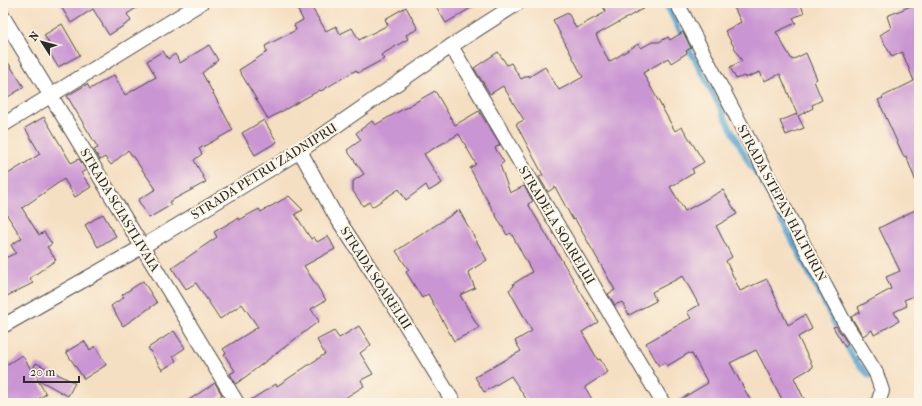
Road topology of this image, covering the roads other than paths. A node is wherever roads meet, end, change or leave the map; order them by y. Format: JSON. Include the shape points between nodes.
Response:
{"nodes":[{"id":1,"x":201,"y":3,"type":"edge"},
{"id":2,"x":518,"y":3,"type":"edge"},
{"id":3,"x":677,"y":3,"type":"edge"},
{"id":4,"x":3,"y":17,"type":"edge"},
{"id":5,"x":451,"y":46,"type":"junction"},
{"id":6,"x":51,"y":95,"type":"junction"},
{"id":7,"x":3,"y":125,"type":"edge"},
{"id":8,"x":300,"y":151,"type":"junction"},
{"id":9,"x":142,"y":247,"type":"junction"},
{"id":10,"x":3,"y":326,"type":"edge"},
{"id":11,"x":238,"y":403,"type":"edge"},
{"id":12,"x":454,"y":403,"type":"edge"},
{"id":13,"x":663,"y":403,"type":"edge"},
{"id":14,"x":878,"y":403,"type":"edge"}],
"edges":[{"from":1,"to":6,"type":"street"},
{"from":2,"to":5,"type":"street","name":"STRADA PETRU ZADNIPRU"},
{"from":3,"to":14,"type":"street","name":"STRADA STEPAN HALTURIN","via":[[843,320],[876,373],[882,391]]},
{"from":4,"to":6,"type":"street","name":"STRADA SCIASTLIVAIA"},
{"from":5,"to":8,"type":"street","name":"STRADA PETRU ZADNIPRU"},
{"from":5,"to":13,"type":"street","name":"STRADELA SOARELUI"},
{"from":6,"to":7,"type":"street"},
{"from":6,"to":9,"type":"street","name":"STRADA SCIASTLIVAIA"},
{"from":8,"to":9,"type":"street","name":"STRADA PETRU ZADNIPRU"},
{"from":8,"to":12,"type":"street","name":"STRADA SOARELUI","via":[[335,215]]},
{"from":9,"to":10,"type":"street","name":"STRADA PETRU ZADNIPRU"},
{"from":9,"to":11,"type":"street","name":"STRADA SCIASTLIVAIA"}]}
